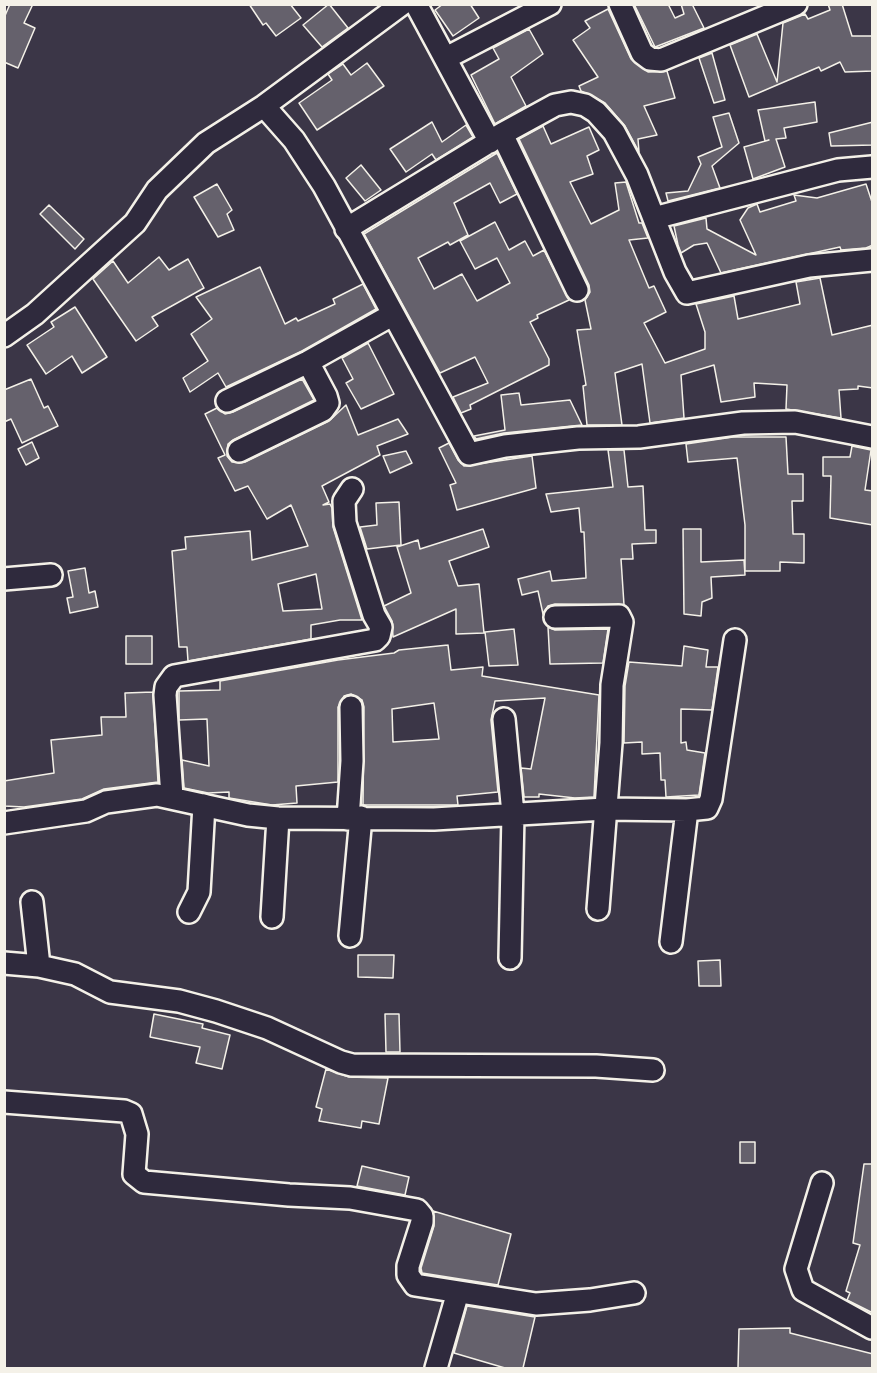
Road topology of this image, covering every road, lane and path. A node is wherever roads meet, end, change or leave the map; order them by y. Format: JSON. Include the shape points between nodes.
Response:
{"nodes":[{"id":1,"x":402,"y":4,"type":"edge"},
{"id":2,"x":416,"y":4,"type":"edge"},
{"id":3,"x":550,"y":4,"type":"edge"},
{"id":4,"x":620,"y":4,"type":"edge"},
{"id":5,"x":796,"y":4,"type":"edge"},
{"id":6,"x":446,"y":58,"type":"junction"},
{"id":7,"x":264,"y":106,"type":"junction"},
{"id":8,"x":496,"y":138,"type":"junction"},
{"id":9,"x":873,"y":167,"type":"edge"},
{"id":10,"x":654,"y":218,"type":"junction"},
{"id":11,"x":346,"y":229,"type":"junction"},
{"id":12,"x":873,"y":260,"type":"edge"},
{"id":13,"x":577,"y":290,"type":"dead end"},
{"id":14,"x":392,"y":315,"type":"junction"},
{"id":15,"x":4,"y":336,"type":"edge"},
{"id":16,"x":308,"y":362,"type":"junction"},
{"id":17,"x":227,"y":401,"type":"dead end"},
{"id":18,"x":873,"y":437,"type":"edge"},
{"id":19,"x":239,"y":451,"type":"dead end"},
{"id":20,"x":352,"y":489,"type":"dead end"},
{"id":21,"x":51,"y":575,"type":"dead end"},
{"id":22,"x":4,"y":579,"type":"edge"},
{"id":23,"x":555,"y":618,"type":"dead end"},
{"id":24,"x":735,"y":640,"type":"dead end"},
{"id":25,"x":351,"y":707,"type":"dead end"},
{"id":26,"x":504,"y":719,"type":"dead end"},
{"id":27,"x":172,"y":796,"type":"junction"},
{"id":28,"x":204,"y":805,"type":"junction"},
{"id":29,"x":605,"y":809,"type":"junction"},
{"id":30,"x":687,"y":810,"type":"junction"},
{"id":31,"x":513,"y":814,"type":"junction"},
{"id":32,"x":278,"y":818,"type":"junction"},
{"id":33,"x":355,"y":818,"type":"junction"},
{"id":34,"x":4,"y":823,"type":"edge"},
{"id":35,"x":32,"y":902,"type":"dead end"},
{"id":36,"x":598,"y":909,"type":"dead end"},
{"id":37,"x":189,"y":912,"type":"dead end"},
{"id":38,"x":272,"y":917,"type":"dead end"},
{"id":39,"x":350,"y":936,"type":"dead end"},
{"id":40,"x":671,"y":942,"type":"dead end"},
{"id":41,"x":510,"y":958,"type":"dead end"},
{"id":42,"x":4,"y":963,"type":"edge"},
{"id":43,"x":39,"y":966,"type":"junction"},
{"id":44,"x":653,"y":1070,"type":"dead end"},
{"id":45,"x":4,"y":1102,"type":"edge"},
{"id":46,"x":822,"y":1183,"type":"dead end"},
{"id":47,"x":458,"y":1292,"type":"junction"},
{"id":48,"x":634,"y":1293,"type":"dead end"},
{"id":49,"x":873,"y":1328,"type":"edge"},
{"id":50,"x":436,"y":1368,"type":"edge"}],
"edges":[{"from":1,"to":7,"type":"street"},
{"from":2,"to":6,"type":"street"},
{"from":3,"to":6,"type":"street"},
{"from":4,"to":5,"type":"street","via":[[642,53],[661,60]]},
{"from":6,"to":8,"type":"street"},
{"from":7,"to":11,"type":"street","via":[[294,140]]},
{"from":7,"to":15,"type":"street","via":[[206,143],[157,190],[135,223],[35,314]]},
{"from":8,"to":10,"type":"street","via":[[555,105],[585,105],[614,132]]},
{"from":8,"to":11,"type":"street"},
{"from":8,"to":13,"type":"street"},
{"from":9,"to":10,"type":"street","via":[[838,170]]},
{"from":10,"to":12,"type":"street","via":[[687,293],[809,266]]},
{"from":11,"to":14,"type":"street"},
{"from":14,"to":16,"type":"street"},
{"from":14,"to":18,"type":"street","via":[[471,455],[505,446],[578,438],[639,437],[743,423],[795,422]]},
{"from":16,"to":17,"type":"street"},
{"from":16,"to":19,"type":"street","via":[[326,396],[328,403],[323,410]]},
{"from":20,"to":27,"type":"street","via":[[344,501],[345,523],[381,627],[379,636],[375,640],[174,676],[165,695]]},
{"from":21,"to":22,"type":"street"},
{"from":23,"to":29,"type":"street","via":[[619,616],[622,622],[612,685],[612,743]]},
{"from":24,"to":30,"type":"street","via":[[711,799],[708,808]]},
{"from":25,"to":33,"type":"street"},
{"from":26,"to":31,"type":"street"},
{"from":27,"to":28,"type":"street"},
{"from":27,"to":34,"type":"street","via":[[105,802],[86,810]]},
{"from":28,"to":32,"type":"street"},
{"from":28,"to":37,"type":"street","via":[[199,892]]},
{"from":29,"to":30,"type":"street"},
{"from":29,"to":31,"type":"street"},
{"from":29,"to":36,"type":"street"},
{"from":30,"to":40,"type":"street"},
{"from":31,"to":33,"type":"street"},
{"from":31,"to":41,"type":"street"},
{"from":32,"to":33,"type":"street"},
{"from":32,"to":38,"type":"street"},
{"from":33,"to":39,"type":"street"},
{"from":35,"to":43,"type":"street"},
{"from":42,"to":43,"type":"street"},
{"from":43,"to":44,"type":"street","via":[[75,974],[110,992],[179,1001],[216,1011],[267,1028],[346,1064]]},
{"from":45,"to":47,"type":"street","via":[[131,1114],[137,1134],[134,1174],[144,1182],[350,1198],[417,1210],[422,1222],[408,1275],[415,1285]]},
{"from":46,"to":49,"type":"street","via":[[796,1269],[803,1290]]},
{"from":47,"to":48,"type":"street","via":[[536,1304]]},
{"from":47,"to":50,"type":"street"}]}
